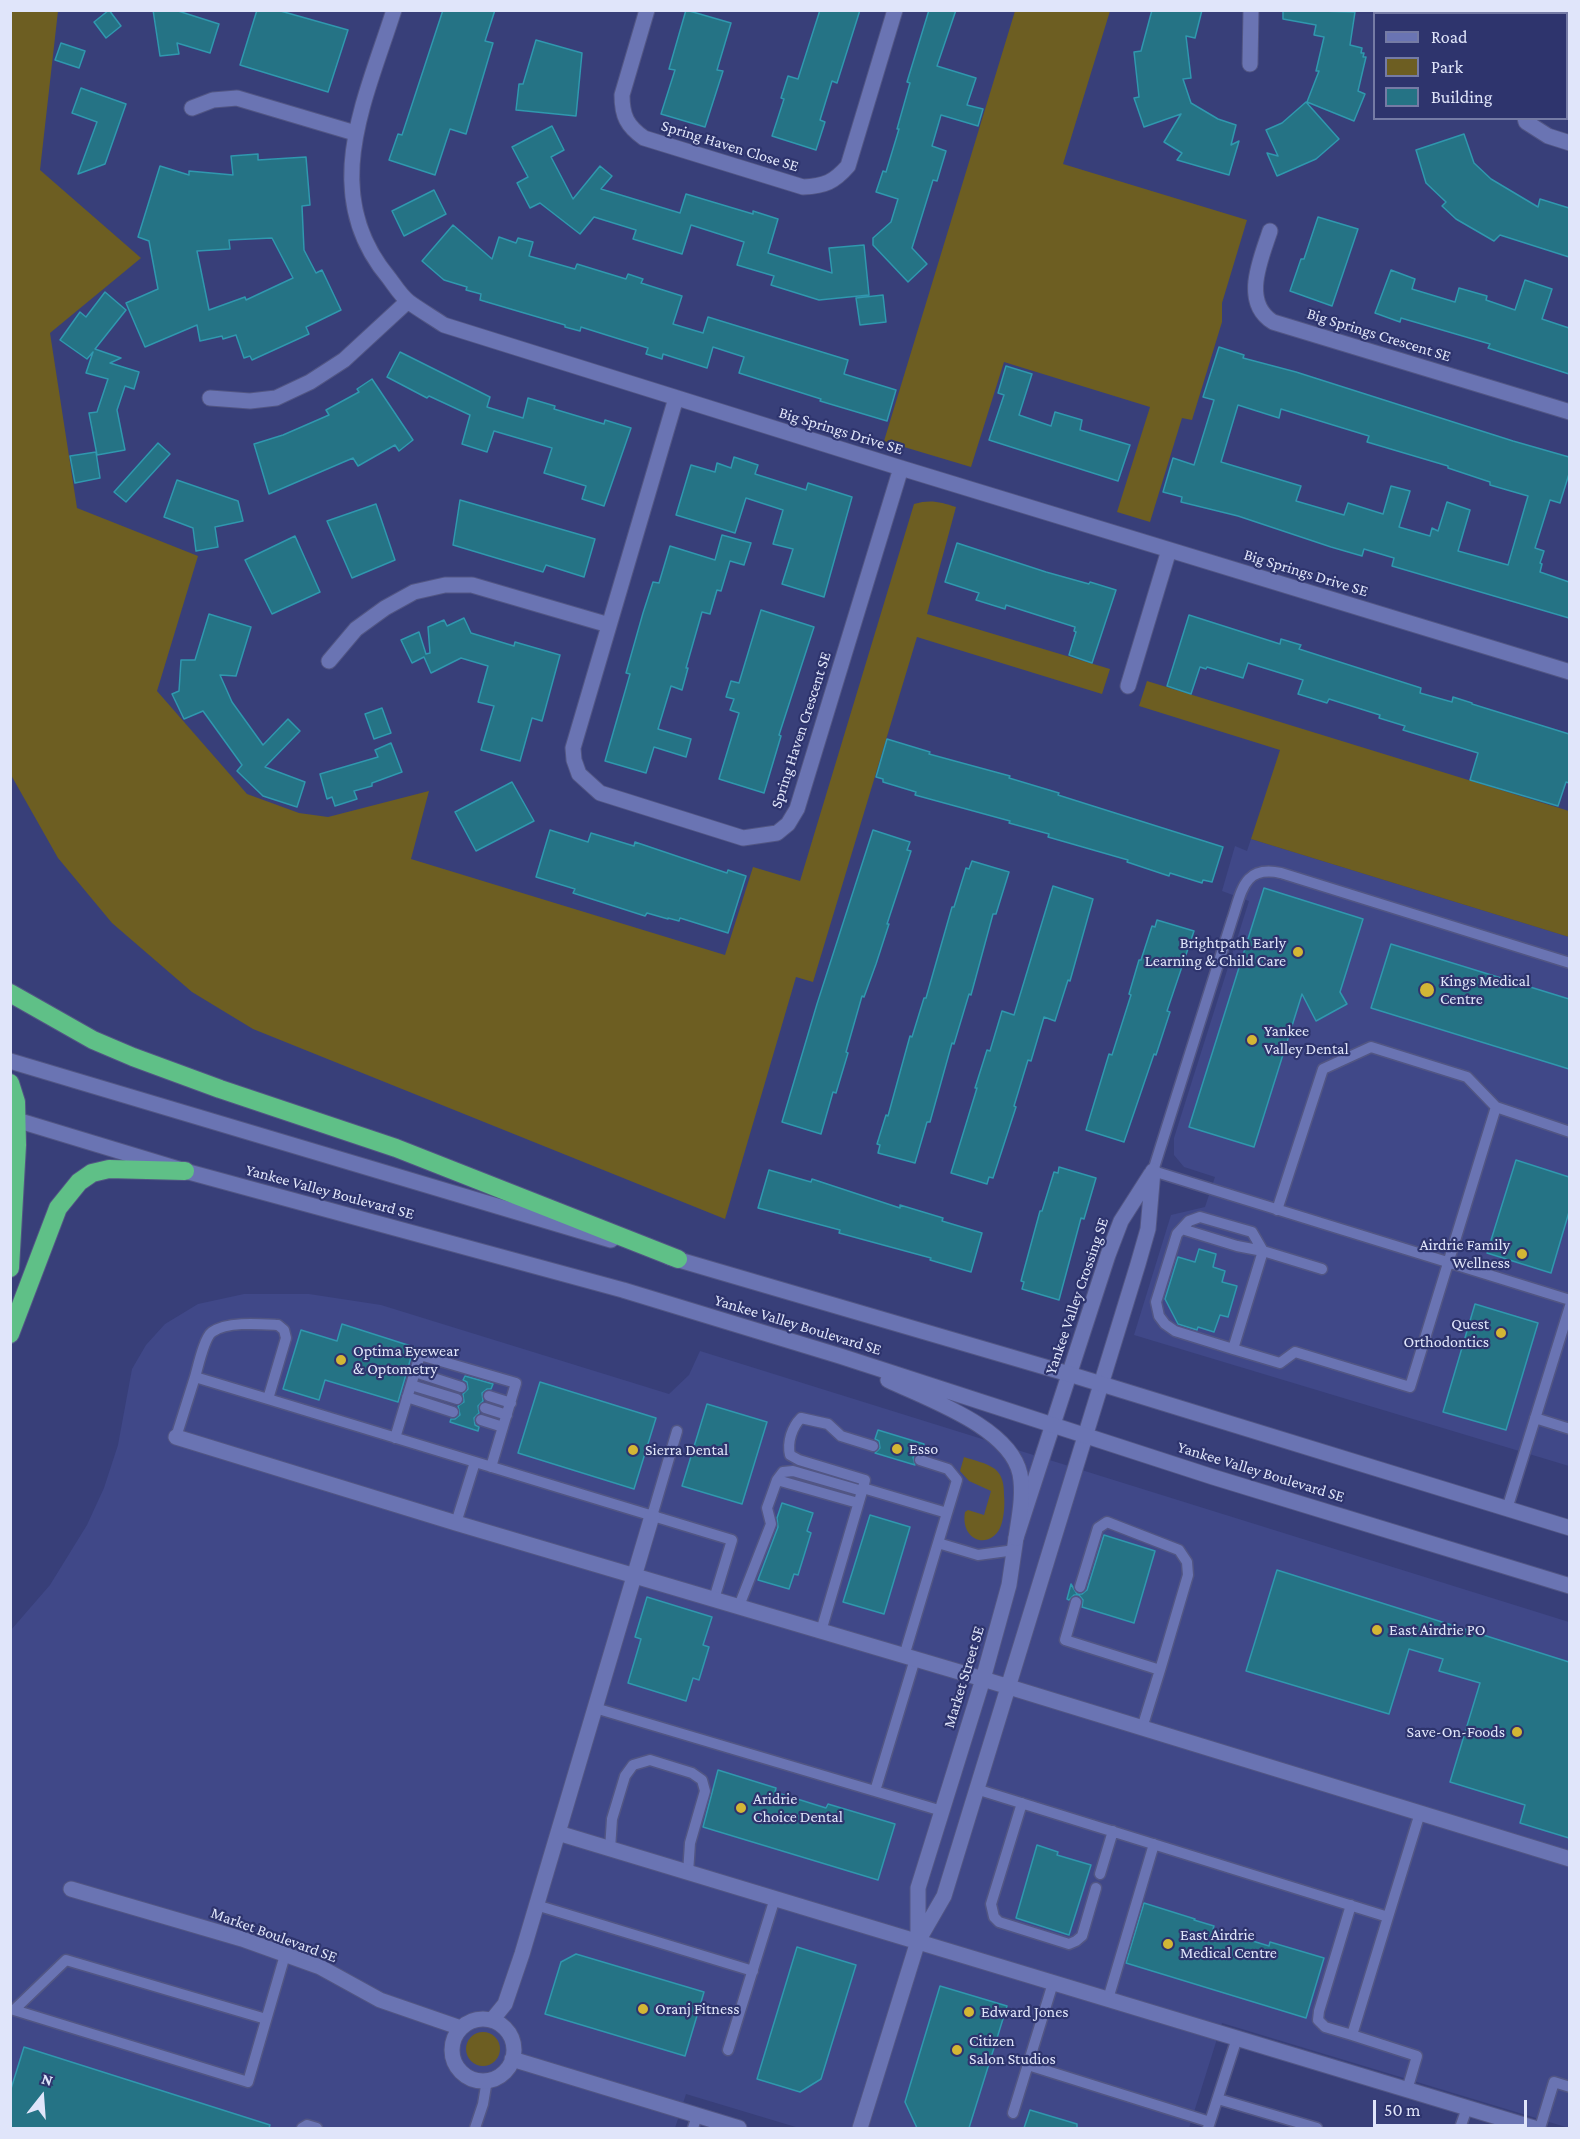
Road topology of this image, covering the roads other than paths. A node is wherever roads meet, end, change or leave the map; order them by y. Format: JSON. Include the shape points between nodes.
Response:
{"nodes":[{"id":1,"x":394,"y":10,"type":"edge"},
{"id":2,"x":647,"y":10,"type":"edge"},
{"id":3,"x":896,"y":10,"type":"edge"},
{"id":4,"x":1251,"y":10,"type":"edge"},
{"id":5,"x":1250,"y":64,"type":"dead end"},
{"id":6,"x":192,"y":108,"type":"dead end"},
{"id":7,"x":1526,"y":120,"type":"edge"},
{"id":8,"x":355,"y":133,"type":"junction"},
{"id":9,"x":1569,"y":143,"type":"edge"},
{"id":10,"x":1270,"y":231,"type":"dead end"},
{"id":11,"x":408,"y":301,"type":"junction"},
{"id":12,"x":210,"y":398,"type":"dead end"},
{"id":13,"x":676,"y":398,"type":"junction"},
{"id":14,"x":1569,"y":412,"type":"edge"},
{"id":15,"x":901,"y":468,"type":"junction"},
{"id":16,"x":1169,"y":550,"type":"junction"},
{"id":17,"x":609,"y":625,"type":"junction"},
{"id":18,"x":329,"y":661,"type":"dead end"},
{"id":19,"x":1569,"y":672,"type":"edge"},
{"id":20,"x":1128,"y":686,"type":"dead end"},
{"id":21,"x":1569,"y":963,"type":"edge"},
{"id":22,"x":10,"y":993,"type":"edge"},
{"id":23,"x":10,"y":1061,"type":"edge"},
{"id":24,"x":10,"y":1083,"type":"edge"},
{"id":25,"x":1496,"y":1107,"type":"junction"},
{"id":26,"x":14,"y":1119,"type":"edge"},
{"id":27,"x":1569,"y":1132,"type":"edge"},
{"id":28,"x":185,"y":1171,"type":"junction"},
{"id":29,"x":1153,"y":1171,"type":"junction"},
{"id":30,"x":1277,"y":1210,"type":"junction"},
{"id":31,"x":1182,"y":1229,"type":"junction"},
{"id":32,"x":1263,"y":1251,"type":"junction"},
{"id":33,"x":678,"y":1259,"type":"junction"},
{"id":34,"x":1448,"y":1263,"type":"junction"},
{"id":35,"x":10,"y":1268,"type":"edge"},
{"id":36,"x":1322,"y":1269,"type":"dead end"},
{"id":37,"x":1569,"y":1300,"type":"edge"},
{"id":38,"x":1569,"y":1306,"type":"edge"},
{"id":39,"x":10,"y":1334,"type":"edge"},
{"id":40,"x":1233,"y":1349,"type":"junction"},
{"id":41,"x":840,"y":1356,"type":"junction"},
{"id":42,"x":415,"y":1372,"type":"junction"},
{"id":43,"x":1069,"y":1374,"type":"junction"},
{"id":44,"x":195,"y":1377,"type":"junction"},
{"id":45,"x":1101,"y":1384,"type":"junction"},
{"id":46,"x":411,"y":1385,"type":"junction"},
{"id":47,"x":461,"y":1387,"type":"dead end"},
{"id":48,"x":489,"y":1396,"type":"dead end"},
{"id":49,"x":407,"y":1397,"type":"junction"},
{"id":50,"x":268,"y":1399,"type":"junction"},
{"id":51,"x":457,"y":1400,"type":"dead end"},
{"id":52,"x":511,"y":1402,"type":"junction"},
{"id":53,"x":485,"y":1408,"type":"dead end"},
{"id":54,"x":453,"y":1412,"type":"dead end"},
{"id":55,"x":507,"y":1415,"type":"junction"},
{"id":56,"x":1535,"y":1418,"type":"junction"},
{"id":57,"x":481,"y":1420,"type":"dead end"},
{"id":58,"x":1053,"y":1424,"type":"junction"},
{"id":59,"x":503,"y":1427,"type":"junction"},
{"id":60,"x":1569,"y":1429,"type":"edge"},
{"id":61,"x":677,"y":1431,"type":"dead end"},
{"id":62,"x":1086,"y":1435,"type":"junction"},
{"id":63,"x":176,"y":1437,"type":"joint"},
{"id":64,"x":395,"y":1438,"type":"junction"},
{"id":65,"x":873,"y":1446,"type":"dead end"},
{"id":66,"x":920,"y":1460,"type":"dead end"},
{"id":67,"x":475,"y":1462,"type":"junction"},
{"id":68,"x":491,"y":1467,"type":"junction"},
{"id":69,"x":777,"y":1480,"type":"junction"},
{"id":70,"x":862,"y":1489,"type":"junction"},
{"id":71,"x":858,"y":1503,"type":"junction"},
{"id":72,"x":1507,"y":1509,"type":"junction"},
{"id":73,"x":947,"y":1513,"type":"junction"},
{"id":74,"x":652,"y":1516,"type":"junction"},
{"id":75,"x":456,"y":1523,"type":"junction"},
{"id":76,"x":1569,"y":1528,"type":"edge"},
{"id":77,"x":938,"y":1543,"type":"junction"},
{"id":78,"x":1016,"y":1544,"type":"junction"},
{"id":79,"x":635,"y":1575,"type":"junction"},
{"id":80,"x":1569,"y":1586,"type":"edge"},
{"id":81,"x":1080,"y":1587,"type":"dead end"},
{"id":82,"x":714,"y":1599,"type":"junction"},
{"id":83,"x":1076,"y":1602,"type":"dead end"},
{"id":84,"x":739,"y":1606,"type":"junction"},
{"id":85,"x":820,"y":1631,"type":"junction"},
{"id":86,"x":909,"y":1658,"type":"junction"},
{"id":87,"x":1160,"y":1670,"type":"junction"},
{"id":88,"x":983,"y":1679,"type":"junction"},
{"id":89,"x":1008,"y":1687,"type":"junction"},
{"id":90,"x":595,"y":1708,"type":"junction"},
{"id":91,"x":1142,"y":1728,"type":"junction"},
{"id":92,"x":976,"y":1789,"type":"junction"},
{"id":93,"x":875,"y":1791,"type":"junction"},
{"id":94,"x":1022,"y":1803,"type":"junction"},
{"id":95,"x":942,"y":1811,"type":"junction"},
{"id":96,"x":1420,"y":1814,"type":"junction"},
{"id":97,"x":1113,"y":1831,"type":"junction"},
{"id":98,"x":558,"y":1833,"type":"junction"},
{"id":99,"x":1154,"y":1844,"type":"junction"},
{"id":100,"x":610,"y":1849,"type":"junction"},
{"id":101,"x":1569,"y":1860,"type":"edge"},
{"id":102,"x":688,"y":1873,"type":"junction"},
{"id":103,"x":1100,"y":1874,"type":"dead end"},
{"id":104,"x":1096,"y":1887,"type":"dead end"},
{"id":105,"x":71,"y":1888,"type":"dead end"},
{"id":106,"x":775,"y":1899,"type":"junction"},
{"id":107,"x":536,"y":1905,"type":"junction"},
{"id":108,"x":1351,"y":1905,"type":"junction"},
{"id":109,"x":1388,"y":1917,"type":"junction"},
{"id":110,"x":918,"y":1941,"type":"junction"},
{"id":111,"x":285,"y":1955,"type":"junction"},
{"id":112,"x":753,"y":1971,"type":"junction"},
{"id":113,"x":1053,"y":1983,"type":"junction"},
{"id":114,"x":1108,"y":1999,"type":"junction"},
{"id":115,"x":12,"y":2012,"type":"edge"},
{"id":116,"x":266,"y":2019,"type":"junction"},
{"id":117,"x":492,"y":2020,"type":"junction"},
{"id":118,"x":461,"y":2028,"type":"junction"},
{"id":119,"x":1352,"y":2035,"type":"junction"},
{"id":120,"x":1237,"y":2038,"type":"junction"},
{"id":121,"x":728,"y":2050,"type":"dead end"},
{"id":122,"x":512,"y":2059,"type":"junction"},
{"id":123,"x":1028,"y":2065,"type":"junction"},
{"id":124,"x":487,"y":2080,"type":"junction"},
{"id":125,"x":1569,"y":2087,"type":"edge"},
{"id":126,"x":1407,"y":2090,"type":"junction"},
{"id":127,"x":1218,"y":2099,"type":"junction"},
{"id":128,"x":1467,"y":2108,"type":"junction"},
{"id":129,"x":1013,"y":2113,"type":"dead end"},
{"id":130,"x":695,"y":2122,"type":"edge"},
{"id":131,"x":1209,"y":2125,"type":"edge"},
{"id":132,"x":302,"y":2128,"type":"edge"},
{"id":133,"x":317,"y":2128,"type":"edge"},
{"id":134,"x":475,"y":2128,"type":"edge"},
{"id":135,"x":740,"y":2128,"type":"edge"},
{"id":136,"x":860,"y":2128,"type":"edge"},
{"id":137,"x":1317,"y":2128,"type":"edge"},
{"id":138,"x":1460,"y":2128,"type":"edge"},
{"id":139,"x":1533,"y":2128,"type":"edge"},
{"id":140,"x":1540,"y":2128,"type":"edge"}],
"edges":[{"from":1,"to":8,"type":"street","name":"Big Springs Drive SE"},
{"from":2,"to":3,"type":"street","name":"Spring Haven Close SE","via":[[622,95],[622,109],[632,130],[644,138],[803,187],[829,183],[848,166]]},
{"from":4,"to":5,"type":"street"},
{"from":6,"to":8,"type":"street","via":[[213,100],[237,98]]},
{"from":7,"to":9,"type":"street","via":[[1548,136]]},
{"from":8,"to":11,"type":"street","name":"Big Springs Drive SE","via":[[350,167],[359,228],[373,259]]},
{"from":10,"to":14,"type":"street","name":"Big Springs Crescent SE","via":[[1255,280],[1264,316]]},
{"from":11,"to":12,"type":"street","via":[[344,360],[310,382],[276,398]]},
{"from":11,"to":13,"type":"street","name":"Big Springs Drive SE","via":[[444,325]]},
{"from":13,"to":15,"type":"street","name":"Big Springs Drive SE"},
{"from":13,"to":17,"type":"street","name":"Spring Haven Crescent SE"},
{"from":15,"to":16,"type":"street","name":"Big Springs Drive SE"},
{"from":15,"to":17,"type":"street","name":"Spring Haven Crescent SE","via":[[798,809],[777,833],[743,838],[600,793],[579,774],[573,748]]},
{"from":16,"to":19,"type":"street","name":"Big Springs Drive SE"},
{"from":16,"to":20,"type":"street"},
{"from":17,"to":18,"type":"street","via":[[472,585],[445,585],[414,592],[385,608],[356,629]]},
{"from":21,"to":29,"type":"lane","via":[[1281,873],[1255,873],[1246,880],[1232,920]]},
{"from":22,"to":33,"type":"highway","via":[[93,1040],[133,1057],[396,1148]]},
{"from":23,"to":33,"type":"street","name":"Yankee Valley Boulevard SE"},
{"from":24,"to":26,"type":"highway","via":[[16,1102]]},
{"from":25,"to":27,"type":"lane"},
{"from":25,"to":30,"type":"lane","via":[[1467,1077],[1371,1047],[1323,1070]]},
{"from":25,"to":34,"type":"lane"},
{"from":26,"to":28,"type":"street","name":"Yankee Valley Boulevard SE"},
{"from":26,"to":35,"type":"highway"},
{"from":28,"to":39,"type":"highway","via":[[109,1169],[92,1173],[79,1182],[58,1208]]},
{"from":28,"to":41,"type":"street","name":"Yankee Valley Boulevard SE","via":[[623,1290]]},
{"from":29,"to":30,"type":"lane"},
{"from":29,"to":43,"type":"street","name":"Yankee Valley Crossing SE","via":[[1121,1221]]},
{"from":29,"to":45,"type":"street","via":[[1148,1229]]},
{"from":30,"to":34,"type":"lane"},
{"from":31,"to":32,"type":"lane"},
{"from":31,"to":32,"type":"lane","via":[[1200,1217],[1219,1221],[1252,1232]]},
{"from":31,"to":40,"type":"lane","via":[[1177,1234],[1156,1302],[1159,1316],[1175,1331]]},
{"from":32,"to":36,"type":"lane"},
{"from":32,"to":40,"type":"lane"},
{"from":33,"to":43,"type":"street","name":"Yankee Valley Boulevard SE"},
{"from":34,"to":37,"type":"lane"},
{"from":34,"to":40,"type":"lane","via":[[1410,1387],[1296,1352],[1280,1363]]},
{"from":38,"to":56,"type":"lane"},
{"from":41,"to":58,"type":"street","name":"Yankee Valley Boulevard SE"},
{"from":41,"to":78,"type":"street","via":[[978,1424],[998,1439],[1019,1470],[1021,1496]]},
{"from":42,"to":46,"type":"lane"},
{"from":42,"to":47,"type":"lane"},
{"from":42,"to":52,"type":"lane","via":[[420,1355],[516,1383]]},
{"from":43,"to":45,"type":"street","name":"Yankee Valley Boulevard SE"},
{"from":43,"to":58,"type":"street","name":"Yankee Valley Crossing SE"},
{"from":44,"to":50,"type":"lane"},
{"from":44,"to":50,"type":"lane","via":[[212,1332],[243,1324],[278,1325],[286,1338]]},
{"from":44,"to":63,"type":"lane"},
{"from":45,"to":62,"type":"street"},
{"from":45,"to":72,"type":"street","name":"Yankee Valley Boulevard SE"},
{"from":46,"to":49,"type":"lane"},
{"from":46,"to":51,"type":"lane"},
{"from":48,"to":52,"type":"lane"},
{"from":49,"to":54,"type":"lane"},
{"from":49,"to":64,"type":"lane"},
{"from":50,"to":64,"type":"lane"},
{"from":52,"to":55,"type":"lane"},
{"from":53,"to":55,"type":"lane"},
{"from":55,"to":59,"type":"lane"},
{"from":56,"to":60,"type":"lane"},
{"from":56,"to":72,"type":"lane"},
{"from":57,"to":59,"type":"lane"},
{"from":58,"to":62,"type":"street","name":"Yankee Valley Boulevard SE"},
{"from":58,"to":78,"type":"street","name":"Market Street SE"},
{"from":59,"to":68,"type":"lane"},
{"from":61,"to":74,"type":"lane"},
{"from":62,"to":80,"type":"street","name":"Yankee Valley Boulevard SE"},
{"from":62,"to":89,"type":"street","name":"Market Street SE"},
{"from":63,"to":75,"type":"street"},
{"from":64,"to":67,"type":"lane"},
{"from":65,"to":70,"type":"lane","via":[[842,1436],[828,1424],[801,1418],[788,1446],[790,1455],[799,1460],[865,1480]]},
{"from":66,"to":73,"type":"lane","via":[[948,1468],[957,1480]]},
{"from":67,"to":68,"type":"lane"},
{"from":67,"to":75,"type":"lane"},
{"from":68,"to":74,"type":"lane"},
{"from":69,"to":70,"type":"lane","via":[[783,1472],[793,1471]]},
{"from":69,"to":71,"type":"lane"},
{"from":69,"to":84,"type":"lane","via":[[768,1508],[771,1524]]},
{"from":70,"to":71,"type":"lane"},
{"from":70,"to":73,"type":"lane"},
{"from":71,"to":85,"type":"lane"},
{"from":72,"to":76,"type":"street","name":"Yankee Valley Boulevard SE"},
{"from":73,"to":77,"type":"lane"},
{"from":74,"to":79,"type":"street"},
{"from":74,"to":82,"type":"lane","via":[[732,1539]]},
{"from":75,"to":79,"type":"street"},
{"from":77,"to":78,"type":"lane","via":[[978,1555]]},
{"from":77,"to":86,"type":"lane"},
{"from":78,"to":88,"type":"street","name":"Market Street SE","via":[[1010,1585]]},
{"from":79,"to":82,"type":"street"},
{"from":79,"to":90,"type":"street"},
{"from":81,"to":87,"type":"lane","via":[[1098,1528],[1107,1522],[1179,1550],[1187,1562],[1188,1575]]},
{"from":82,"to":84,"type":"street"},
{"from":83,"to":87,"type":"lane","via":[[1065,1640]]},
{"from":84,"to":85,"type":"street"},
{"from":85,"to":86,"type":"street"},
{"from":86,"to":88,"type":"street"},
{"from":86,"to":93,"type":"lane"},
{"from":87,"to":91,"type":"lane"},
{"from":88,"to":89,"type":"street"},
{"from":88,"to":95,"type":"street","name":"Market Street SE"},
{"from":89,"to":91,"type":"street"},
{"from":89,"to":92,"type":"street","name":"Market Street SE"},
{"from":90,"to":93,"type":"lane"},
{"from":90,"to":98,"type":"street"},
{"from":91,"to":96,"type":"street"},
{"from":92,"to":94,"type":"lane"},
{"from":92,"to":110,"type":"street","name":"Market Street SE","via":[[944,1896]]},
{"from":93,"to":95,"type":"lane"},
{"from":94,"to":97,"type":"lane"},
{"from":94,"to":104,"type":"lane","via":[[991,1904],[994,1917],[999,1922],[1069,1944],[1082,1936]]},
{"from":95,"to":110,"type":"street","name":"Market Street SE","via":[[918,1888]]},
{"from":96,"to":101,"type":"street"},
{"from":96,"to":109,"type":"lane"},
{"from":97,"to":99,"type":"lane"},
{"from":97,"to":103,"type":"lane"},
{"from":98,"to":100,"type":"street"},
{"from":98,"to":107,"type":"street"},
{"from":99,"to":108,"type":"lane"},
{"from":99,"to":114,"type":"lane"},
{"from":100,"to":102,"type":"street"},
{"from":100,"to":102,"type":"lane","via":[[612,1819],[625,1776],[633,1765],[650,1760],[661,1763],[692,1773],[702,1780],[705,1791],[690,1843]]},
{"from":102,"to":106,"type":"street"},
{"from":105,"to":111,"type":"street","name":"Market Boulevard SE"},
{"from":106,"to":110,"type":"street"},
{"from":106,"to":112,"type":"lane"},
{"from":107,"to":112,"type":"lane"},
{"from":107,"to":117,"type":"street","via":[[505,2004]]},
{"from":108,"to":109,"type":"lane"},
{"from":108,"to":119,"type":"lane","via":[[1318,2020]]},
{"from":109,"to":119,"type":"lane"},
{"from":110,"to":113,"type":"street"},
{"from":110,"to":136,"type":"street","name":"Market Street SE"},
{"from":111,"to":116,"type":"lane"},
{"from":111,"to":118,"type":"street","name":"Market Boulevard SE","via":[[320,1967],[380,2000]]},
{"from":112,"to":121,"type":"lane"},
{"from":113,"to":114,"type":"street"},
{"from":113,"to":123,"type":"lane"},
{"from":114,"to":120,"type":"street"},
{"from":115,"to":116,"type":"lane","via":[[66,1960]]},
{"from":115,"to":116,"type":"lane","via":[[248,2082]]},
{"from":117,"to":118,"type":"street","via":[[470,2021]]},
{"from":117,"to":122,"type":"street","via":[[510,2035]]},
{"from":118,"to":124,"type":"street","via":[[452,2047],[453,2058],[466,2075]]},
{"from":119,"to":126,"type":"lane","via":[[1417,2056]]},
{"from":120,"to":126,"type":"street"},
{"from":120,"to":127,"type":"lane"},
{"from":122,"to":124,"type":"street","via":[[507,2069]]},
{"from":122,"to":130,"type":"street"},
{"from":123,"to":129,"type":"lane"},
{"from":123,"to":131,"type":"lane"},
{"from":124,"to":134,"type":"lane"},
{"from":125,"to":140,"type":"lane","via":[[1554,2082]]},
{"from":126,"to":128,"type":"street"},
{"from":127,"to":131,"type":"lane"},
{"from":127,"to":137,"type":"lane"},
{"from":128,"to":138,"type":"lane"},
{"from":128,"to":139,"type":"street"},
{"from":130,"to":135,"type":"street"},
{"from":132,"to":133,"type":"lane"}]}
